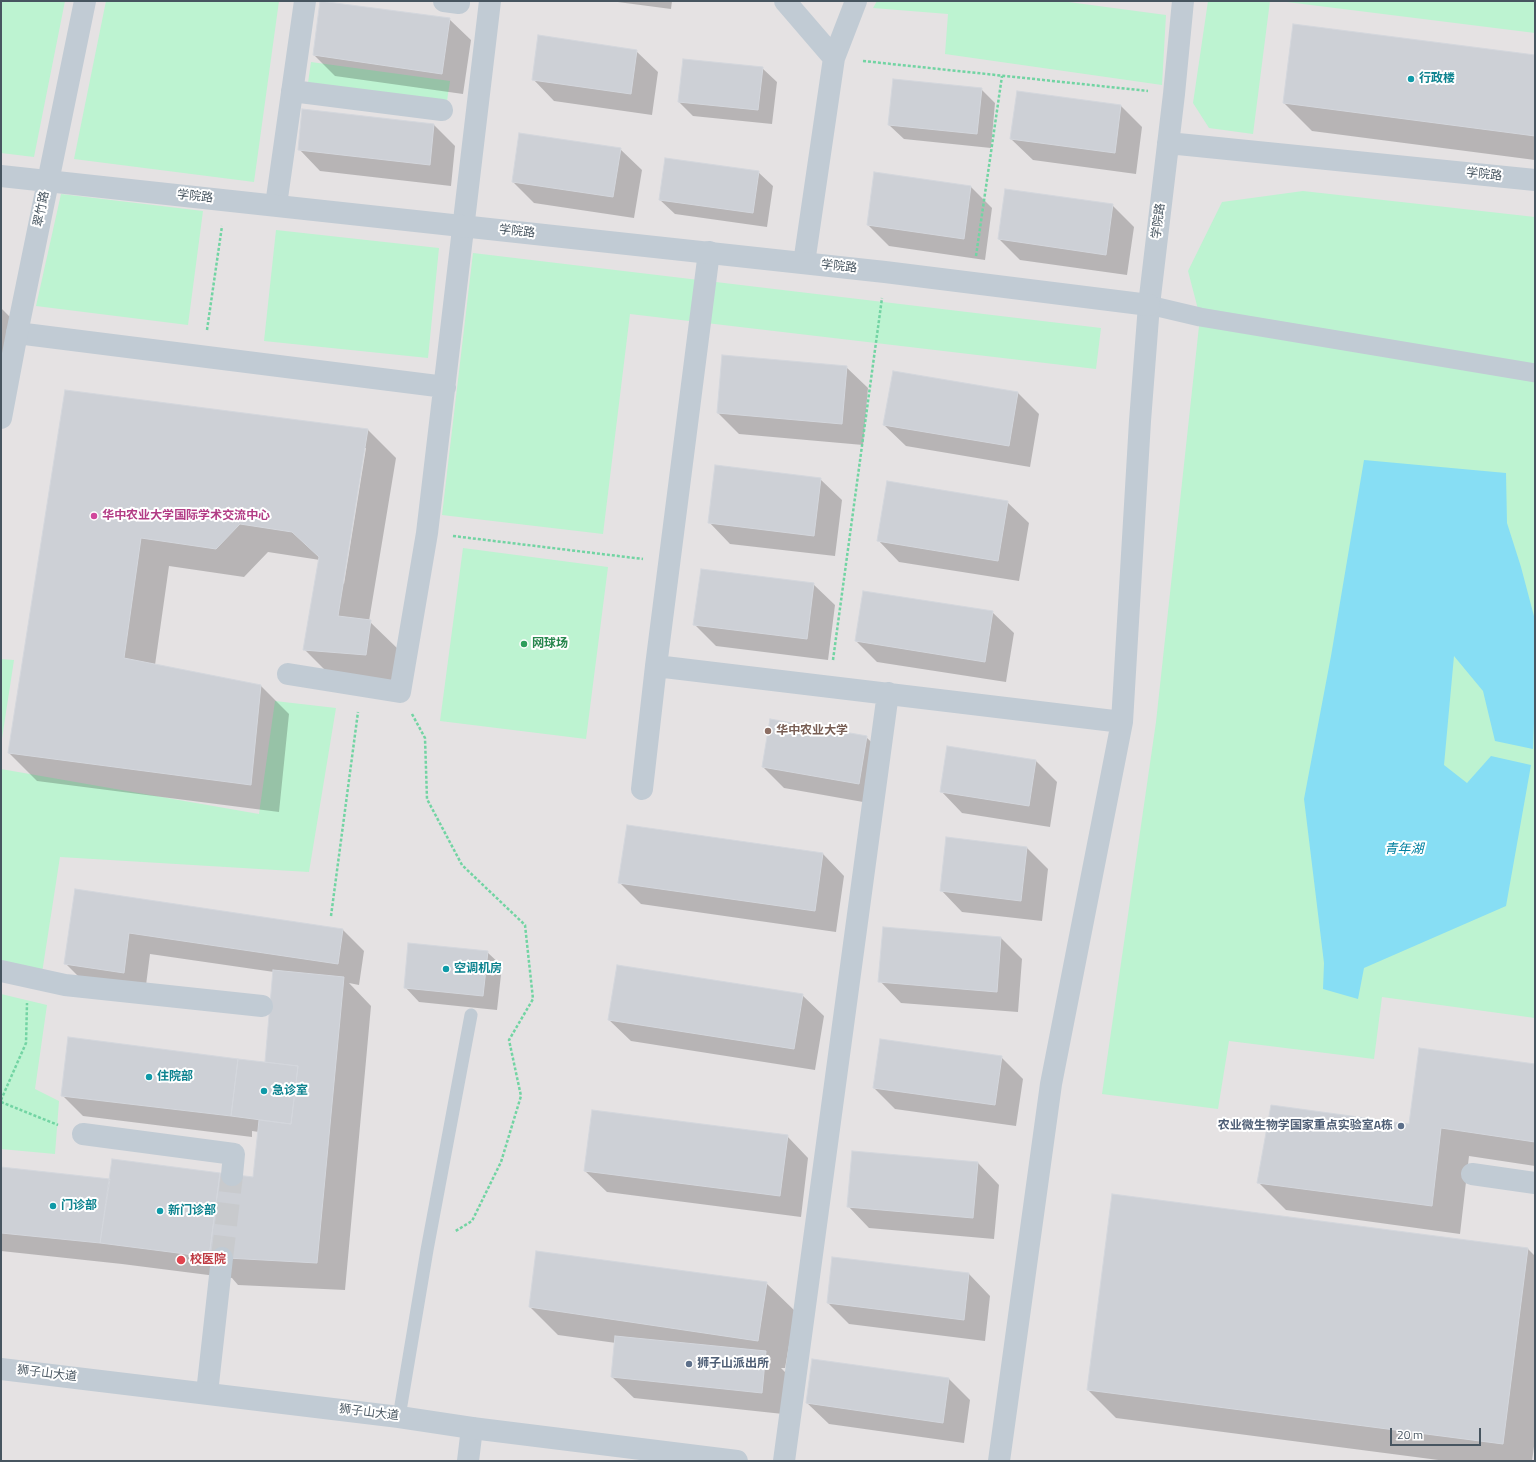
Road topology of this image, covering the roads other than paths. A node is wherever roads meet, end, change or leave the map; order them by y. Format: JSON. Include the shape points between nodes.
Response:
{"nodes":[{"id":1,"x":85,"y":1,"type":"edge"},
{"id":2,"x":304,"y":1,"type":"edge"},
{"id":3,"x":490,"y":1,"type":"edge"},
{"id":4,"x":784,"y":1,"type":"edge"},
{"id":5,"x":856,"y":1,"type":"edge"},
{"id":6,"x":1178,"y":2,"type":"edge"},
{"id":7,"x":834,"y":58,"type":"junction"},
{"id":8,"x":292,"y":92,"type":"junction"},
{"id":9,"x":442,"y":110,"type":"dead end"},
{"id":10,"x":1168,"y":143,"type":"junction"},
{"id":11,"x":1,"y":176,"type":"edge"},
{"id":12,"x":1535,"y":180,"type":"edge"},
{"id":13,"x":48,"y":181,"type":"junction"},
{"id":14,"x":276,"y":205,"type":"junction"},
{"id":15,"x":463,"y":226,"type":"junction"},
{"id":16,"x":709,"y":252,"type":"junction"},
{"id":17,"x":804,"y":263,"type":"junction"},
{"id":18,"x":1149,"y":305,"type":"junction"},
{"id":19,"x":17,"y":333,"type":"junction"},
{"id":20,"x":1535,"y":373,"type":"edge"},
{"id":21,"x":445,"y":387,"type":"junction"},
{"id":22,"x":1,"y":418,"type":"edge"},
{"id":23,"x":656,"y":666,"type":"junction"},
{"id":24,"x":288,"y":674,"type":"dead end"},
{"id":25,"x":888,"y":693,"type":"junction"},
{"id":26,"x":1122,"y":722,"type":"junction"},
{"id":27,"x":642,"y":789,"type":"dead end"},
{"id":28,"x":1,"y":971,"type":"edge"},
{"id":29,"x":262,"y":1006,"type":"dead end"},
{"id":30,"x":471,"y":1015,"type":"dead end"},
{"id":31,"x":83,"y":1134,"type":"road end"},
{"id":32,"x":1472,"y":1174,"type":"dead end"},
{"id":33,"x":232,"y":1175,"type":"tunnel mouth"},
{"id":34,"x":1535,"y":1183,"type":"edge"},
{"id":35,"x":222,"y":1258,"type":"tunnel mouth"},
{"id":36,"x":1,"y":1369,"type":"edge"},
{"id":37,"x":207,"y":1393,"type":"junction"},
{"id":38,"x":399,"y":1416,"type":"junction"},
{"id":39,"x":472,"y":1428,"type":"junction"},
{"id":40,"x":468,"y":1461,"type":"edge"},
{"id":41,"x":737,"y":1461,"type":"edge"},
{"id":42,"x":784,"y":1461,"type":"edge"},
{"id":43,"x":998,"y":1461,"type":"edge"}],
"edges":[{"from":1,"to":13,"type":"street","name":"翠竹路"},
{"from":2,"to":8,"type":"street"},
{"from":3,"to":15,"type":"street"},
{"from":4,"to":7,"type":"street"},
{"from":5,"to":7,"type":"street"},
{"from":6,"to":10,"type":"street","via":[[1174,94]]},
{"from":7,"to":17,"type":"street"},
{"from":8,"to":9,"type":"street"},
{"from":8,"to":14,"type":"street"},
{"from":10,"to":12,"type":"street","name":"学院路"},
{"from":10,"to":18,"type":"street","name":"学院路"},
{"from":11,"to":13,"type":"street","name":"学院路"},
{"from":13,"to":14,"type":"street","name":"学院路"},
{"from":13,"to":19,"type":"street","name":"翠竹路"},
{"from":14,"to":15,"type":"street","name":"学院路"},
{"from":15,"to":16,"type":"street","name":"学院路"},
{"from":15,"to":21,"type":"street"},
{"from":16,"to":17,"type":"street","name":"学院路"},
{"from":16,"to":23,"type":"street"},
{"from":17,"to":18,"type":"street","name":"学院路"},
{"from":18,"to":20,"type":"street","via":[[1200,317]]},
{"from":18,"to":26,"type":"street"},
{"from":19,"to":21,"type":"street"},
{"from":19,"to":22,"type":"street","name":"翠竹路"},
{"from":21,"to":24,"type":"street","via":[[427,533],[400,692]]},
{"from":23,"to":25,"type":"street"},
{"from":23,"to":27,"type":"street"},
{"from":25,"to":26,"type":"street"},
{"from":25,"to":42,"type":"street"},
{"from":26,"to":43,"type":"street","via":[[1052,1084]]},
{"from":28,"to":29,"type":"street","via":[[65,985]]},
{"from":30,"to":38,"type":"lane"},
{"from":31,"to":33,"type":"street","via":[[234,1154]]},
{"from":32,"to":34,"type":"street"},
{"from":35,"to":37,"type":"street"},
{"from":36,"to":37,"type":"street","name":"狮子山大道"},
{"from":37,"to":38,"type":"street","name":"狮子山大道"},
{"from":38,"to":39,"type":"street","name":"狮子山大道"},
{"from":39,"to":40,"type":"street"},
{"from":39,"to":41,"type":"street","name":"狮子山大道"}]}
